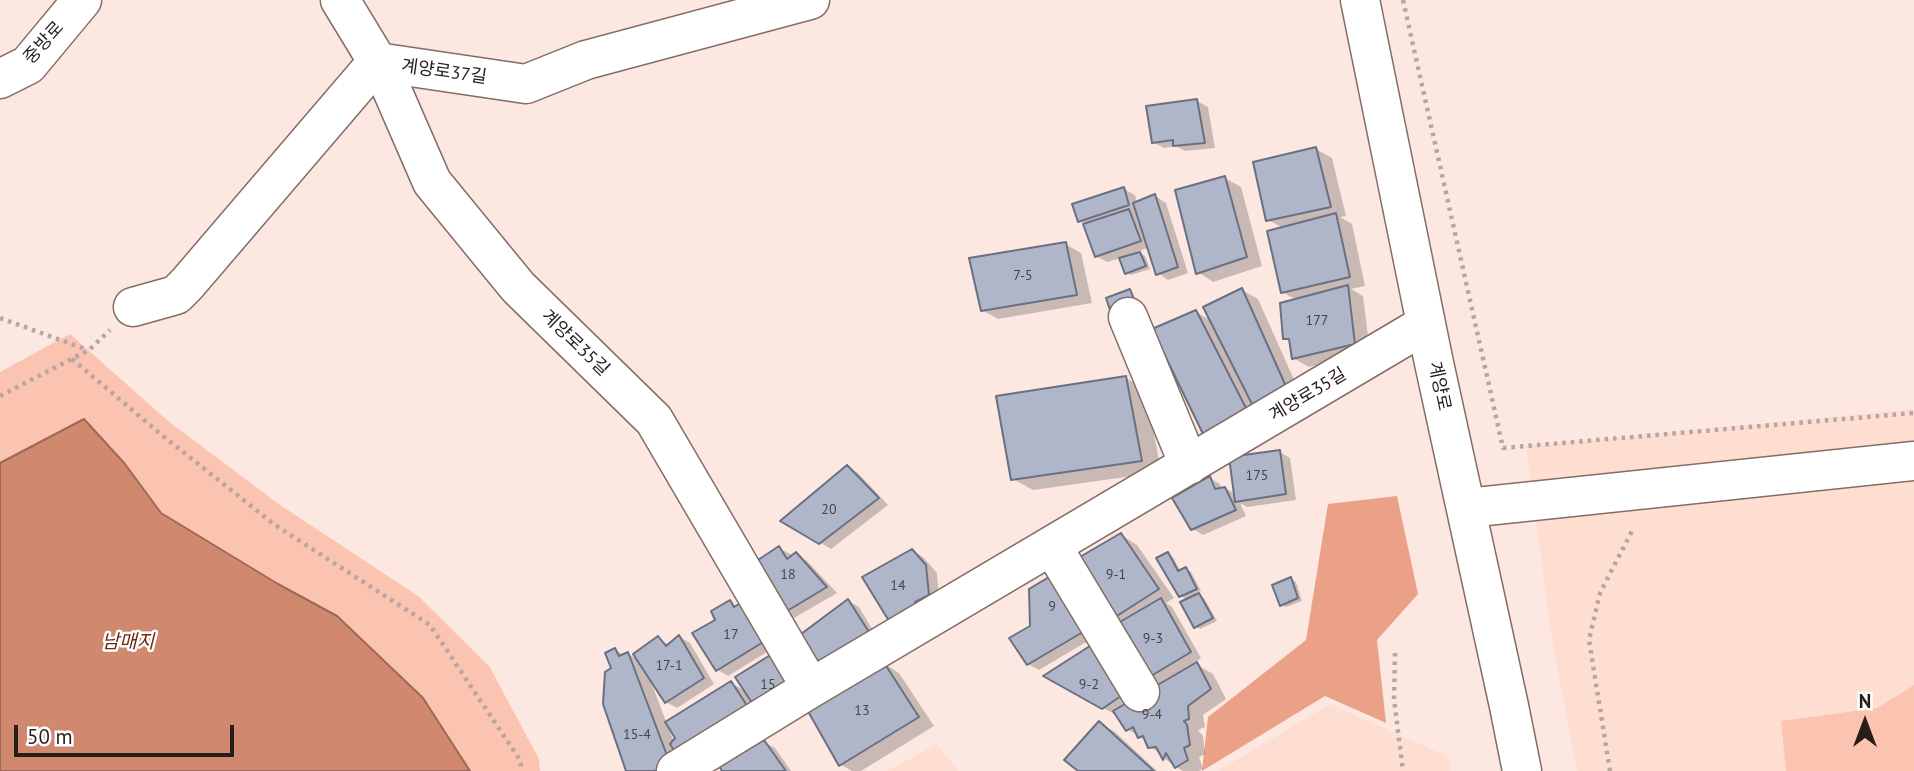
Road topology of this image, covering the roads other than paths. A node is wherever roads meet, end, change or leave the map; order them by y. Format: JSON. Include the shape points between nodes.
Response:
{"nodes":[{"id":1,"x":82,"y":0,"type":"edge"},
{"id":2,"x":340,"y":0,"type":"edge"},
{"id":3,"x":810,"y":0,"type":"edge"},
{"id":4,"x":1360,"y":0,"type":"edge"},
{"id":5,"x":377,"y":62,"type":"junction"},
{"id":6,"x":0,"y":79,"type":"edge"},
{"id":7,"x":133,"y":307,"type":"road end"},
{"id":8,"x":1128,"y":317,"type":"dead end"},
{"id":9,"x":1426,"y":324,"type":"junction"},
{"id":10,"x":1914,"y":461,"type":"edge"},
{"id":11,"x":1189,"y":465,"type":"junction"},
{"id":12,"x":1466,"y":508,"type":"junction"},
{"id":13,"x":1052,"y":546,"type":"junction"},
{"id":14,"x":811,"y":688,"type":"junction"},
{"id":15,"x":1140,"y":692,"type":"dead end"},
{"id":16,"x":676,"y":771,"type":"edge"},
{"id":17,"x":1521,"y":771,"type":"edge"}],
"edges":[{"from":1,"to":6,"type":"street","name":"중방로","via":[[28,65]]},
{"from":2,"to":5,"type":"street","name":"계양로35길"},
{"from":3,"to":5,"type":"street","name":"계양로37길","via":[[586,60],[526,84]]},
{"from":4,"to":9,"type":"street","name":"계양로"},
{"from":5,"to":7,"type":"street","name":"계양로37길","via":[[187,284],[176,295]]},
{"from":5,"to":14,"type":"street","name":"계양로35길","via":[[432,182],[518,287],[654,420]]},
{"from":8,"to":11,"type":"street"},
{"from":9,"to":11,"type":"street","name":"계양로35길"},
{"from":9,"to":12,"type":"street","name":"계양로"},
{"from":10,"to":12,"type":"street"},
{"from":11,"to":13,"type":"street","name":"계양로35길"},
{"from":12,"to":17,"type":"street","name":"계양로"},
{"from":13,"to":14,"type":"street","name":"계양로35길"},
{"from":13,"to":15,"type":"street"},
{"from":14,"to":16,"type":"street","name":"계양로35길"}]}
